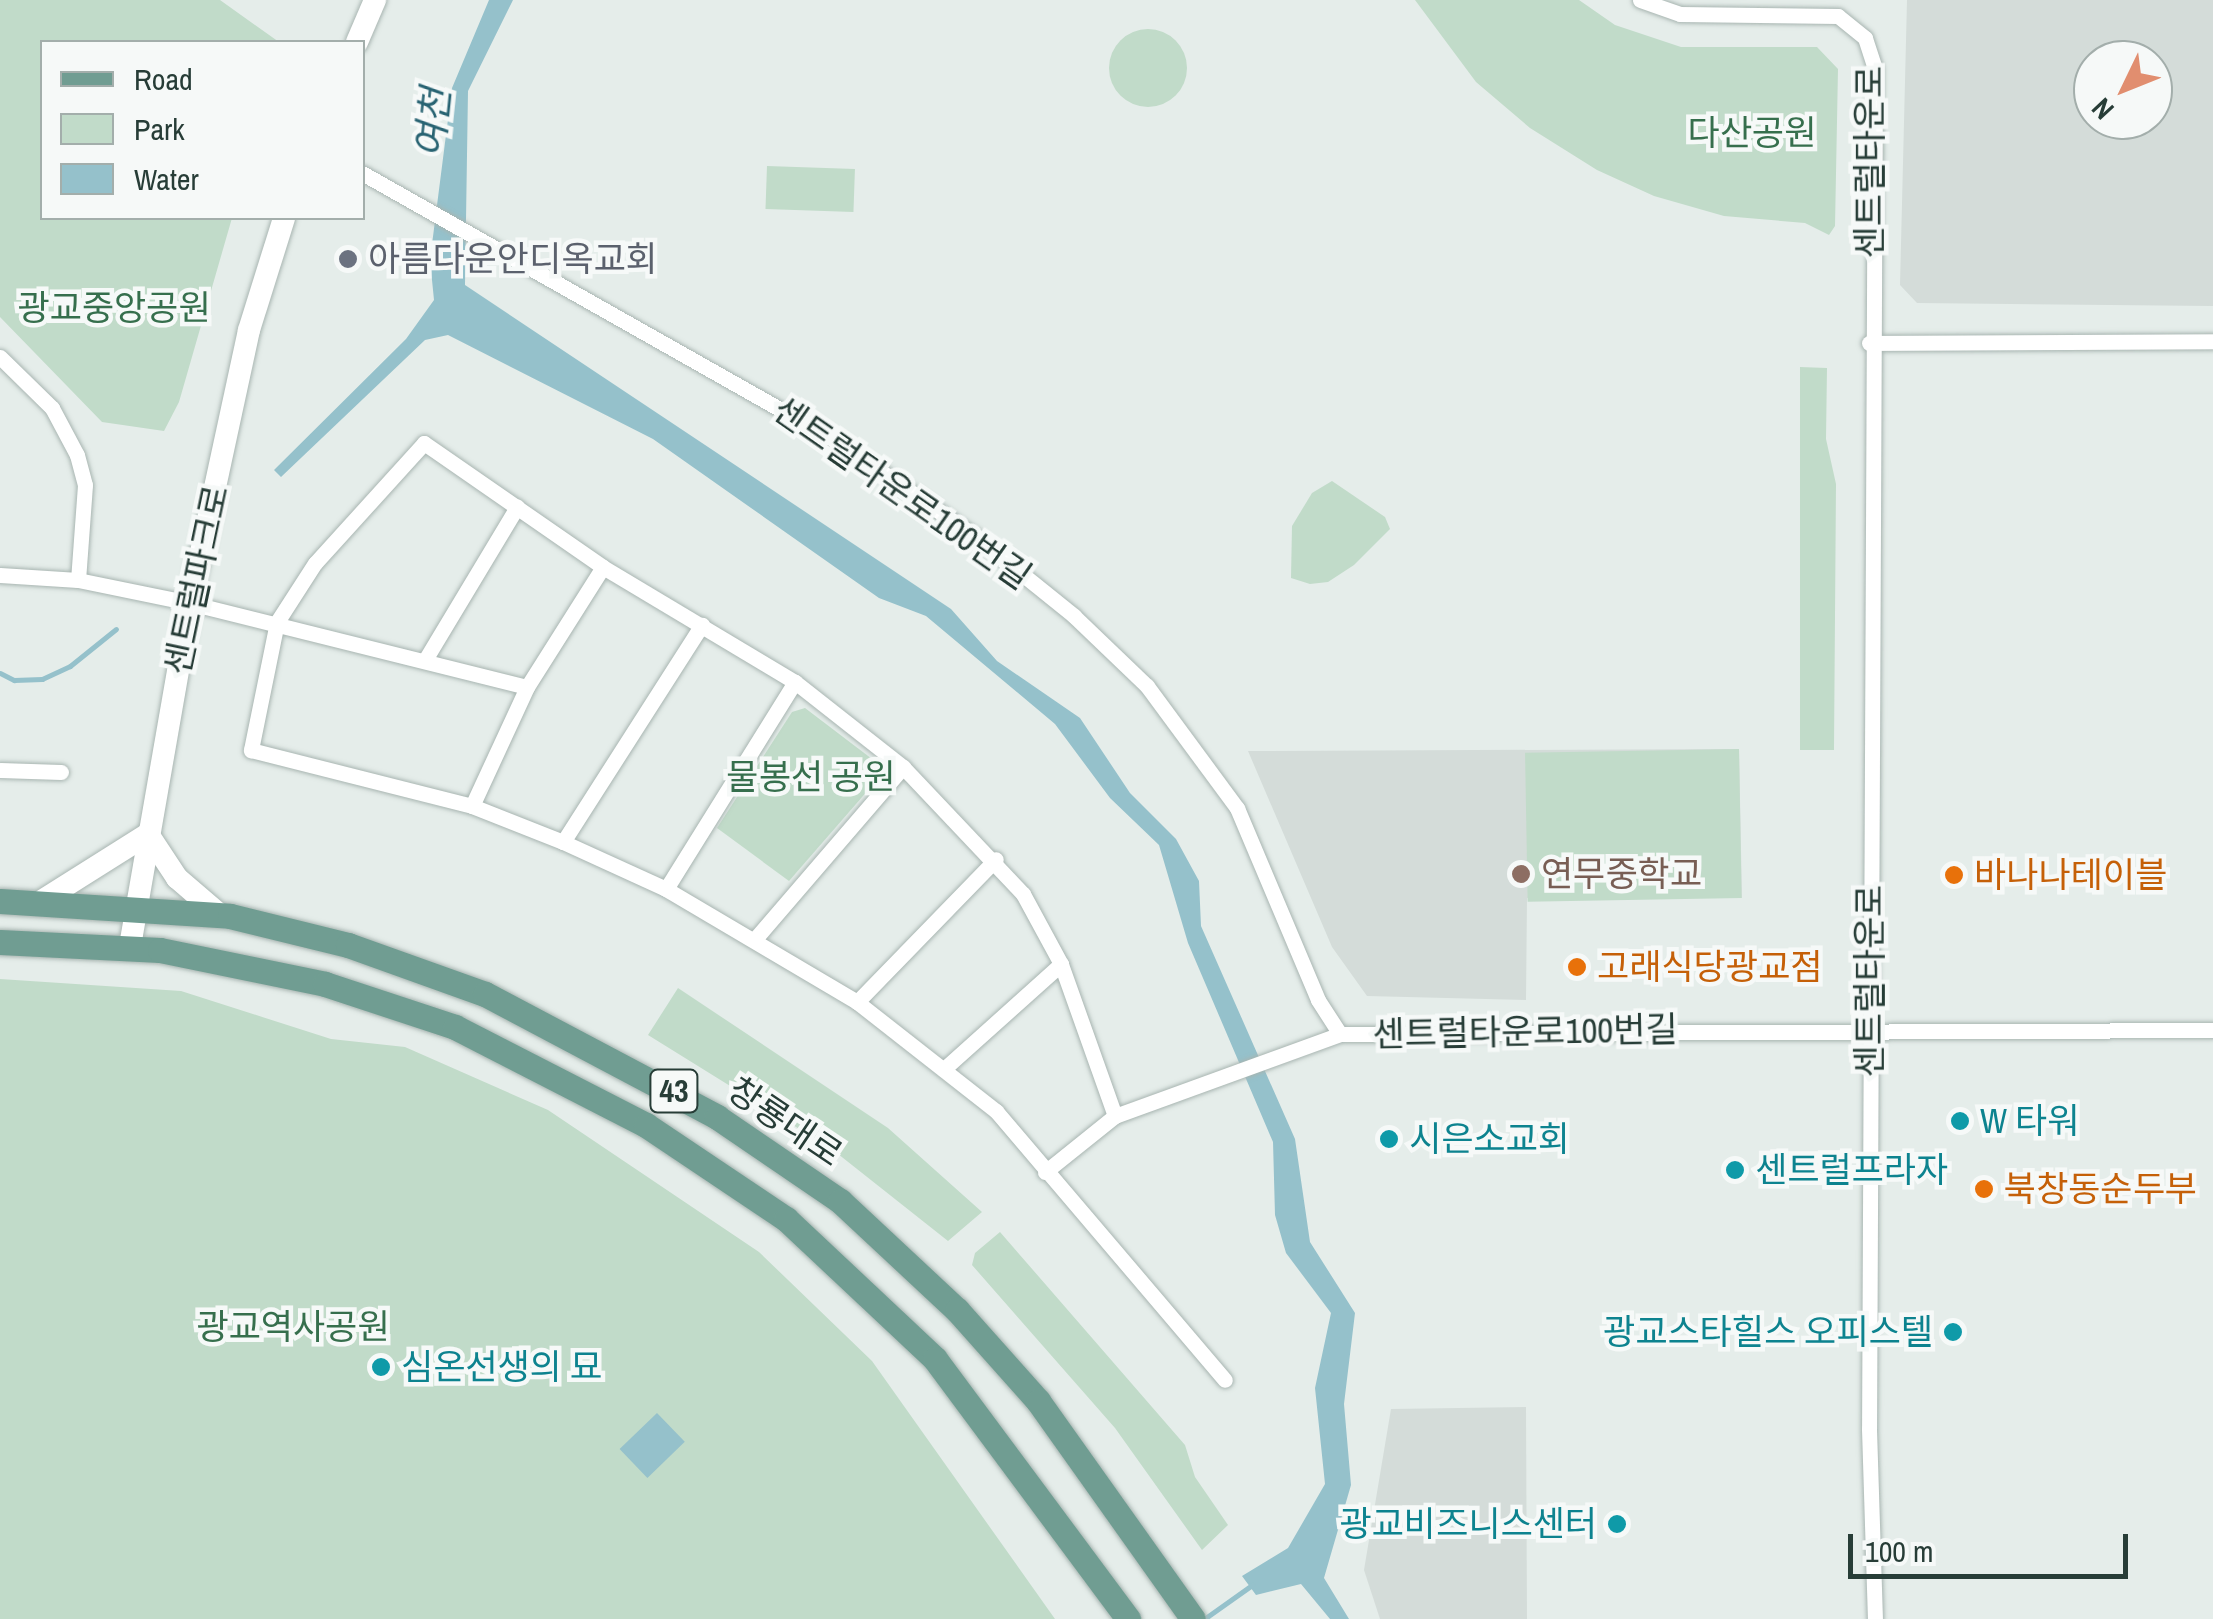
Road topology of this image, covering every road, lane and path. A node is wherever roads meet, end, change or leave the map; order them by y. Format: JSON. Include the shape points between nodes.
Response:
{"nodes":[{"id":1,"x":375,"y":0,"type":"edge"},
{"id":2,"x":1640,"y":0,"type":"edge"},
{"id":3,"x":358,"y":40,"type":"edge"},
{"id":4,"x":365,"y":175,"type":"edge"},
{"id":5,"x":283,"y":220,"type":"edge"},
{"id":6,"x":2213,"y":340,"type":"edge"},
{"id":7,"x":1870,"y":343,"type":"junction"},
{"id":8,"x":0,"y":357,"type":"edge"},
{"id":9,"x":517,"y":507,"type":"junction"},
{"id":10,"x":603,"y":567,"type":"junction"},
{"id":11,"x":0,"y":575,"type":"edge"},
{"id":12,"x":78,"y":580,"type":"junction"},
{"id":13,"x":190,"y":603,"type":"junction"},
{"id":14,"x":276,"y":622,"type":"junction"},
{"id":15,"x":702,"y":625,"type":"junction"},
{"id":16,"x":425,"y":660,"type":"junction"},
{"id":17,"x":795,"y":682,"type":"junction"},
{"id":18,"x":527,"y":687,"type":"junction"},
{"id":19,"x":904,"y":767,"type":"junction"},
{"id":20,"x":0,"y":770,"type":"edge"},
{"id":21,"x":61,"y":772,"type":"dead end"},
{"id":22,"x":472,"y":806,"type":"junction"},
{"id":23,"x":148,"y":834,"type":"junction"},
{"id":24,"x":562,"y":842,"type":"junction"},
{"id":25,"x":996,"y":860,"type":"junction"},
{"id":26,"x":666,"y":889,"type":"junction"},
{"id":27,"x":0,"y":901,"type":"edge"},
{"id":28,"x":40,"y":902,"type":"junction"},
{"id":29,"x":134,"y":906,"type":"junction"},
{"id":30,"x":220,"y":915,"type":"junction"},
{"id":31,"x":755,"y":939,"type":"junction"},
{"id":32,"x":0,"y":942,"type":"edge"},
{"id":33,"x":130,"y":946,"type":"junction"},
{"id":34,"x":1061,"y":964,"type":"junction"},
{"id":35,"x":857,"y":1002,"type":"junction"},
{"id":36,"x":1870,"y":1028,"type":"junction"},
{"id":37,"x":2213,"y":1030,"type":"edge"},
{"id":38,"x":1340,"y":1034,"type":"junction"},
{"id":39,"x":945,"y":1068,"type":"junction"},
{"id":40,"x":1115,"y":1116,"type":"junction"},
{"id":41,"x":1045,"y":1172,"type":"junction"},
{"id":42,"x":1225,"y":1380,"type":"dead end"},
{"id":43,"x":1128,"y":1619,"type":"edge"},
{"id":44,"x":1193,"y":1619,"type":"edge"},
{"id":45,"x":1876,"y":1619,"type":"edge"}],
"edges":[{"from":1,"to":3,"type":"street"},
{"from":2,"to":7,"type":"street","name":"센트럴타운로","via":[[1680,14],[1838,16],[1865,38],[1875,68]]},
{"from":4,"to":38,"type":"street","name":"센트럴타운로100번길","via":[[893,477],[1007,561],[1113,652],[1180,726],[1238,808],[1318,1000]]},
{"from":5,"to":13,"type":"street","name":"센트럴파크로","via":[[249,330]]},
{"from":6,"to":7,"type":"street"},
{"from":7,"to":36,"type":"street","name":"센트럴타운로"},
{"from":8,"to":12,"type":"street","via":[[52,408],[77,455],[86,485]]},
{"from":9,"to":10,"type":"street"},
{"from":9,"to":14,"type":"street","via":[[424,443],[314,562]]},
{"from":9,"to":16,"type":"street"},
{"from":10,"to":15,"type":"street"},
{"from":10,"to":18,"type":"street"},
{"from":11,"to":12,"type":"street"},
{"from":12,"to":13,"type":"street"},
{"from":13,"to":14,"type":"street"},
{"from":13,"to":23,"type":"street","name":"센트럴파크로"},
{"from":14,"to":16,"type":"street"},
{"from":14,"to":22,"type":"street","via":[[251,750]]},
{"from":15,"to":17,"type":"street"},
{"from":15,"to":24,"type":"street"},
{"from":16,"to":18,"type":"street"},
{"from":17,"to":19,"type":"street"},
{"from":17,"to":26,"type":"street"},
{"from":18,"to":22,"type":"street"},
{"from":19,"to":25,"type":"street"},
{"from":19,"to":31,"type":"street"},
{"from":20,"to":21,"type":"street"},
{"from":22,"to":24,"type":"street"},
{"from":23,"to":28,"type":"street"},
{"from":23,"to":29,"type":"street","name":"센트럴파크로"},
{"from":23,"to":30,"type":"street","via":[[177,878]]},
{"from":24,"to":26,"type":"street"},
{"from":25,"to":34,"type":"street","via":[[1045,927]]},
{"from":25,"to":35,"type":"street"},
{"from":26,"to":31,"type":"street"},
{"from":27,"to":28,"type":"main road","name":"창룡대로","number":"43"},
{"from":28,"to":29,"type":"main road","name":"창룡대로","number":"43"},
{"from":29,"to":30,"type":"main road","name":"창룡대로","number":"43"},
{"from":29,"to":33,"type":"street","name":"센트럴파크로"},
{"from":30,"to":44,"type":"main road","name":"창룡대로","number":"43","via":[[348,945],[485,994],[640,1072],[788,1163],[885,1241],[988,1342],[1038,1400]]},
{"from":31,"to":35,"type":"street"},
{"from":32,"to":33,"type":"main road","number":"43"},
{"from":33,"to":43,"type":"main road","number":"43","via":[[325,984],[456,1028],[572,1084],[732,1180],[815,1244],[935,1359]]},
{"from":34,"to":39,"type":"street"},
{"from":34,"to":40,"type":"street"},
{"from":35,"to":39,"type":"street"},
{"from":36,"to":37,"type":"street","name":"센트럴타운로100번길"},
{"from":36,"to":38,"type":"street","name":"센트럴타운로100번길"},
{"from":36,"to":45,"type":"street","name":"센트럴타운로"},
{"from":38,"to":40,"type":"street"},
{"from":39,"to":41,"type":"street","via":[[996,1112]]},
{"from":40,"to":41,"type":"street"},
{"from":41,"to":42,"type":"street"}]}
